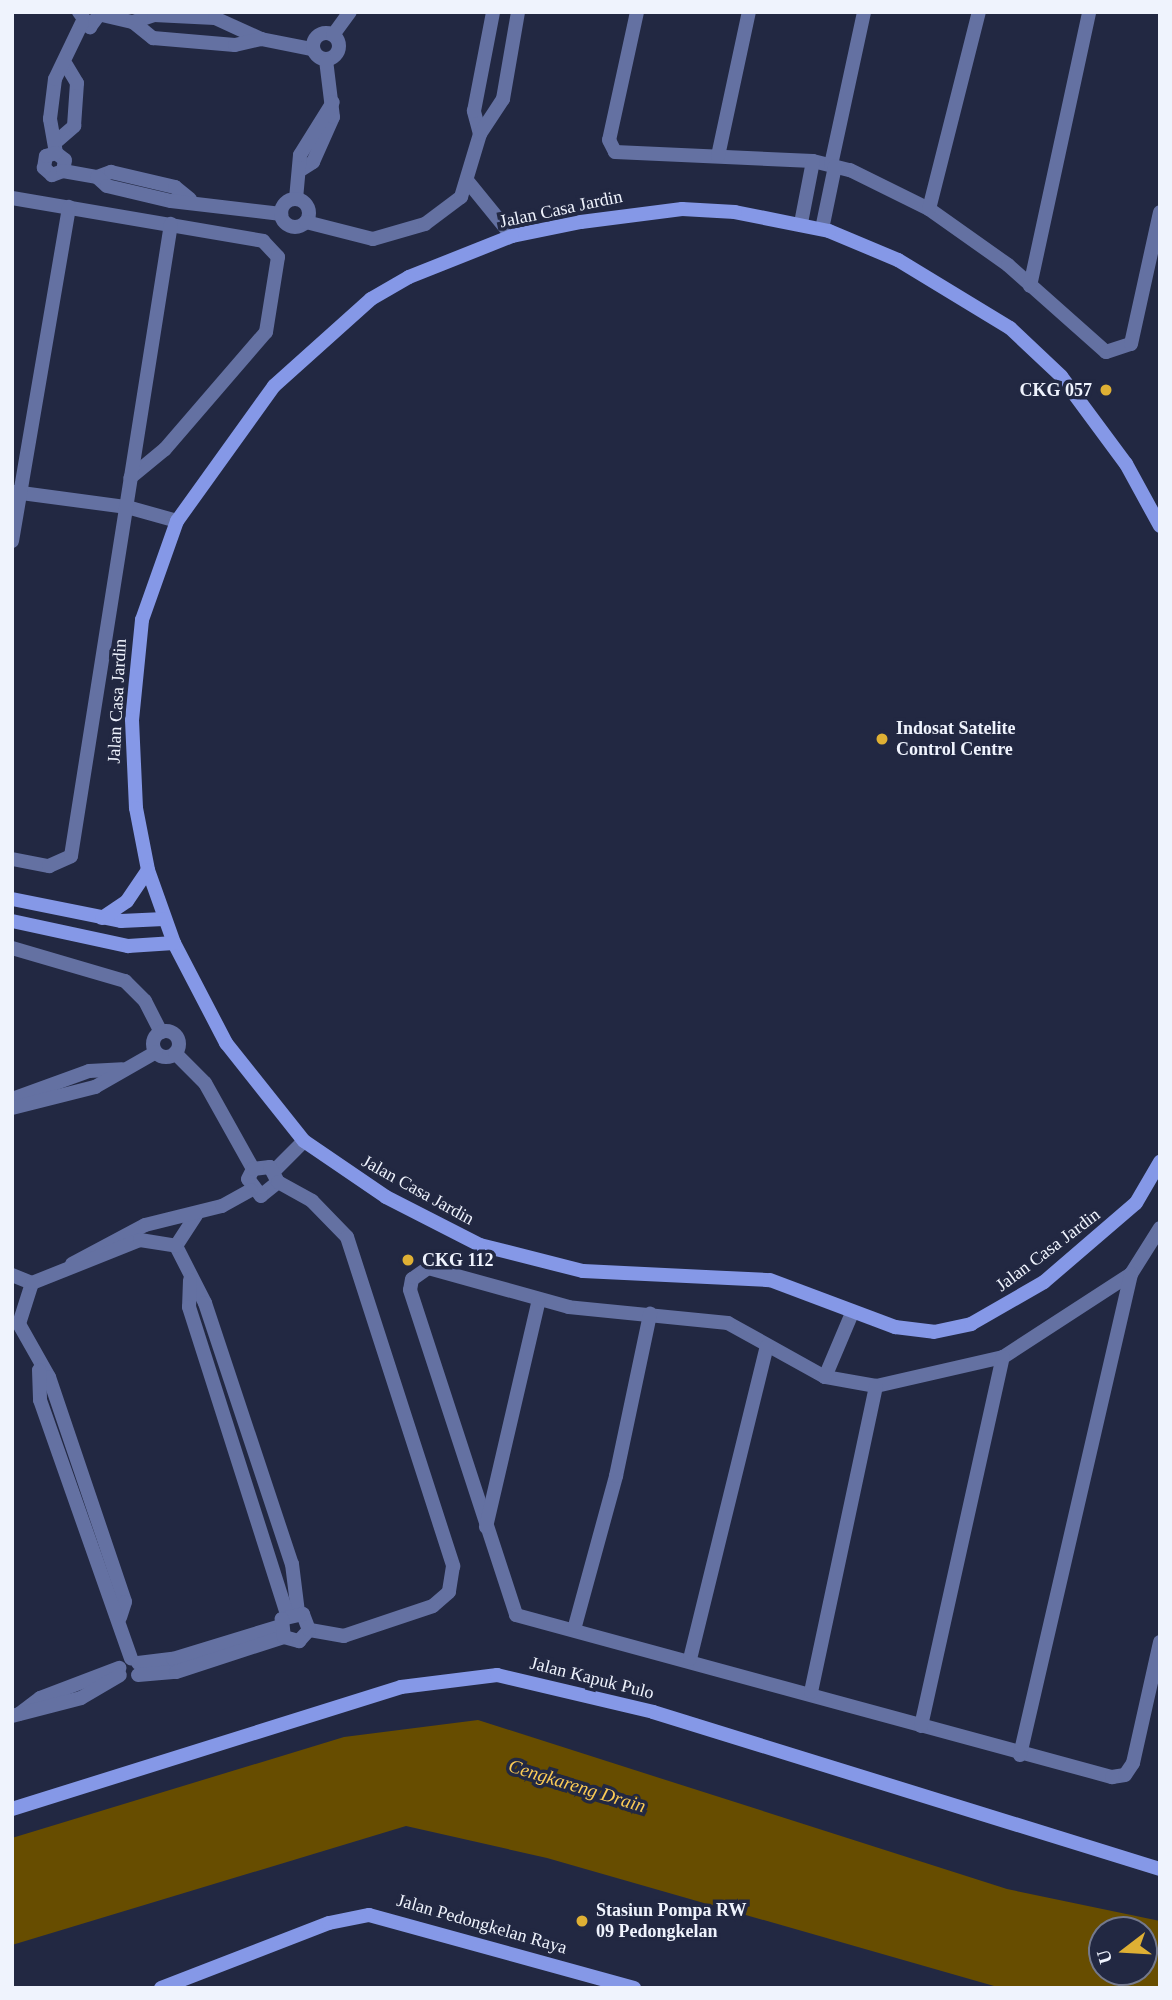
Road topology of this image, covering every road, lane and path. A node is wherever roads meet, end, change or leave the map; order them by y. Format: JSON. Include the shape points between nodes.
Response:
{"nodes":[{"id":1,"x":350,"y":12,"type":"edge"},
{"id":2,"x":492,"y":12,"type":"edge"},
{"id":3,"x":518,"y":12,"type":"edge"},
{"id":4,"x":637,"y":12,"type":"edge"},
{"id":5,"x":749,"y":12,"type":"edge"},
{"id":6,"x":864,"y":12,"type":"edge"},
{"id":7,"x":979,"y":12,"type":"edge"},
{"id":8,"x":1089,"y":12,"type":"edge"},
{"id":9,"x":102,"y":14,"type":"edge"},
{"id":10,"x":80,"y":18,"type":"edge"},
{"id":11,"x":133,"y":22,"type":"junction"},
{"id":12,"x":333,"y":35,"type":"junction"},
{"id":13,"x":261,"y":39,"type":"junction"},
{"id":14,"x":312,"y":49,"type":"junction"},
{"id":15,"x":326,"y":60,"type":"junction"},
{"id":16,"x":66,"y":65,"type":"junction"},
{"id":17,"x":480,"y":134,"type":"junction"},
{"id":18,"x":57,"y":147,"type":"junction"},
{"id":19,"x":718,"y":156,"type":"junction"},
{"id":20,"x":813,"y":161,"type":"junction"},
{"id":21,"x":833,"y":166,"type":"junction"},
{"id":22,"x":469,"y":183,"type":"junction"},
{"id":23,"x":12,"y":198,"type":"edge"},
{"id":24,"x":296,"y":199,"type":"junction"},
{"id":25,"x":69,"y":207,"type":"junction"},
{"id":26,"x":929,"y":209,"type":"junction"},
{"id":27,"x":1160,"y":212,"type":"edge"},
{"id":28,"x":281,"y":214,"type":"junction"},
{"id":29,"x":306,"y":222,"type":"junction"},
{"id":30,"x":801,"y":223,"type":"junction"},
{"id":31,"x":171,"y":224,"type":"junction"},
{"id":32,"x":822,"y":229,"type":"junction"},
{"id":33,"x":512,"y":236,"type":"junction"},
{"id":34,"x":1030,"y":286,"type":"junction"},
{"id":35,"x":130,"y":478,"type":"junction"},
{"id":36,"x":16,"y":492,"type":"edge"},
{"id":37,"x":127,"y":507,"type":"junction"},
{"id":38,"x":1157,"y":510,"type":"edge"},
{"id":39,"x":177,"y":521,"type":"junction"},
{"id":40,"x":1160,"y":526,"type":"edge"},
{"id":41,"x":12,"y":541,"type":"edge"},
{"id":42,"x":12,"y":859,"type":"edge"},
{"id":43,"x":148,"y":870,"type":"junction"},
{"id":44,"x":12,"y":899,"type":"edge"},
{"id":45,"x":102,"y":918,"type":"junction"},
{"id":46,"x":164,"y":919,"type":"junction"},
{"id":47,"x":12,"y":921,"type":"edge"},
{"id":48,"x":174,"y":943,"type":"junction"},
{"id":49,"x":12,"y":948,"type":"edge"},
{"id":50,"x":160,"y":1032,"type":"junction"},
{"id":51,"x":156,"y":1052,"type":"junction"},
{"id":52,"x":175,"y":1053,"type":"junction"},
{"id":53,"x":121,"y":1069,"type":"junction"},
{"id":54,"x":12,"y":1099,"type":"edge"},
{"id":55,"x":12,"y":1108,"type":"edge"},
{"id":56,"x":304,"y":1141,"type":"junction"},
{"id":57,"x":1160,"y":1162,"type":"edge"},
{"id":58,"x":253,"y":1169,"type":"junction"},
{"id":59,"x":276,"y":1176,"type":"junction"},
{"id":60,"x":1160,"y":1182,"type":"edge"},
{"id":61,"x":251,"y":1190,"type":"junction"},
{"id":62,"x":1146,"y":1190,"type":"junction"},
{"id":63,"x":195,"y":1215,"type":"junction"},
{"id":64,"x":1160,"y":1228,"type":"edge"},
{"id":65,"x":176,"y":1245,"type":"junction"},
{"id":66,"x":72,"y":1264,"type":"junction"},
{"id":67,"x":1131,"y":1273,"type":"junction"},
{"id":68,"x":12,"y":1275,"type":"edge"},
{"id":69,"x":32,"y":1283,"type":"junction"},
{"id":70,"x":539,"y":1300,"type":"junction"},
{"id":71,"x":852,"y":1313,"type":"junction"},
{"id":72,"x":650,"y":1314,"type":"junction"},
{"id":73,"x":15,"y":1324,"type":"edge"},
{"id":74,"x":767,"y":1346,"type":"junction"},
{"id":75,"x":1003,"y":1357,"type":"junction"},
{"id":76,"x":825,"y":1377,"type":"junction"},
{"id":77,"x":876,"y":1386,"type":"junction"},
{"id":78,"x":486,"y":1528,"type":"junction"},
{"id":79,"x":287,"y":1622,"type":"junction"},
{"id":80,"x":575,"y":1626,"type":"junction"},
{"id":81,"x":309,"y":1630,"type":"junction"},
{"id":82,"x":1160,"y":1642,"type":"edge"},
{"id":83,"x":690,"y":1659,"type":"junction"},
{"id":84,"x":136,"y":1665,"type":"junction"},
{"id":85,"x":811,"y":1692,"type":"junction"},
{"id":86,"x":15,"y":1715,"type":"edge"},
{"id":87,"x":921,"y":1726,"type":"junction"},
{"id":88,"x":1020,"y":1755,"type":"junction"},
{"id":89,"x":12,"y":1809,"type":"edge"},
{"id":90,"x":1160,"y":1869,"type":"edge"},
{"id":91,"x":161,"y":1988,"type":"edge"},
{"id":92,"x":634,"y":1988,"type":"edge"}],
"edges":[{"from":1,"to":12,"type":"street"},
{"from":2,"to":17,"type":"street","via":[[474,111]]},
{"from":3,"to":17,"type":"street","via":[[503,99]]},
{"from":4,"to":19,"type":"street","via":[[611,147],[624,156]]},
{"from":5,"to":19,"type":"street"},
{"from":6,"to":21,"type":"street"},
{"from":7,"to":26,"type":"street"},
{"from":8,"to":34,"type":"street"},
{"from":9,"to":10,"type":"street","via":[[90,27]]},
{"from":9,"to":11,"type":"street"},
{"from":10,"to":16,"type":"street"},
{"from":11,"to":13,"type":"street","via":[[205,17],[241,26]]},
{"from":11,"to":13,"type":"street","via":[[153,38],[235,45]]},
{"from":12,"to":14,"type":"street","via":[[314,39]]},
{"from":12,"to":15,"type":"street","via":[[339,50]]},
{"from":13,"to":14,"type":"street"},
{"from":14,"to":15,"type":"street"},
{"from":15,"to":24,"type":"street","via":[[333,117],[313,162],[302,169]]},
{"from":16,"to":18,"type":"street","via":[[55,79],[50,119]]},
{"from":16,"to":18,"type":"street","via":[[77,83],[74,127]]},
{"from":17,"to":22,"type":"street"},
{"from":18,"to":28,"type":"street","via":[[46,156],[44,168],[52,175],[63,171],[97,177],[111,172],[176,187],[190,199]]},
{"from":19,"to":20,"type":"street"},
{"from":20,"to":21,"type":"street"},
{"from":20,"to":30,"type":"street"},
{"from":21,"to":26,"type":"street"},
{"from":21,"to":32,"type":"street"},
{"from":22,"to":29,"type":"street","via":[[446,211],[401,233],[353,238]]},
{"from":22,"to":33,"type":"street"},
{"from":23,"to":25,"type":"street"},
{"from":24,"to":28,"type":"street","via":[[285,203]]},
{"from":24,"to":29,"type":"street","via":[[308,207]]},
{"from":25,"to":31,"type":"street"},
{"from":25,"to":36,"type":"street"},
{"from":26,"to":34,"type":"street"},
{"from":27,"to":34,"type":"street","via":[[1131,344],[1121,352],[1094,344]]},
{"from":28,"to":29,"type":"street","via":[[291,226]]},
{"from":30,"to":32,"type":"street","name":"Jalan Casa Jardin"},
{"from":30,"to":33,"type":"street","name":"Jalan Casa Jardin","via":[[682,209]]},
{"from":31,"to":35,"type":"street"},
{"from":31,"to":35,"type":"street","via":[[273,247],[278,257],[270,322],[191,420]]},
{"from":32,"to":38,"type":"street","name":"Jalan Casa Jardin","via":[[898,260],[1010,328],[1061,376]]},
{"from":33,"to":39,"type":"street","name":"Jalan Casa Jardin","via":[[409,277],[329,334],[230,439]]},
{"from":35,"to":37,"type":"street"},
{"from":36,"to":37,"type":"street"},
{"from":36,"to":41,"type":"street"},
{"from":37,"to":39,"type":"street"},
{"from":37,"to":42,"type":"street","via":[[71,856],[49,866]]},
{"from":38,"to":40,"type":"street","name":"Jalan Casa Jardin"},
{"from":39,"to":43,"type":"street","name":"Jalan Casa Jardin","via":[[142,620],[135,665],[132,767]]},
{"from":43,"to":45,"type":"street","via":[[127,901]]},
{"from":43,"to":46,"type":"street","name":"Jalan Casa Jardin"},
{"from":44,"to":45,"type":"street"},
{"from":45,"to":46,"type":"street"},
{"from":46,"to":48,"type":"street","name":"Jalan Casa Jardin"},
{"from":47,"to":48,"type":"street","via":[[128,946]]},
{"from":48,"to":56,"type":"street","name":"Jalan Casa Jardin","via":[[226,1043]]},
{"from":49,"to":50,"type":"street","via":[[125,981],[145,1001]]},
{"from":50,"to":51,"type":"street","via":[[154,1038]]},
{"from":50,"to":52,"type":"street","via":[[175,1034]]},
{"from":51,"to":52,"type":"street"},
{"from":51,"to":53,"type":"street"},
{"from":52,"to":58,"type":"street","via":[[205,1083]]},
{"from":53,"to":54,"type":"street","via":[[89,1071]]},
{"from":53,"to":55,"type":"street","via":[[95,1087]]},
{"from":56,"to":59,"type":"street"},
{"from":56,"to":71,"type":"street","name":"Jalan Casa Jardin","via":[[386,1198],[480,1245],[583,1271],[770,1280]]},
{"from":57,"to":62,"type":"street","name":"Jalan Casa Jardin"},
{"from":58,"to":59,"type":"street"},
{"from":58,"to":61,"type":"street"},
{"from":59,"to":61,"type":"street","via":[[267,1195]]},
{"from":59,"to":81,"type":"street","via":[[312,1201],[347,1237],[453,1566],[449,1592],[433,1606],[344,1636]]},
{"from":60,"to":62,"type":"street","name":"Jalan Casa Jardin"},
{"from":61,"to":63,"type":"street"},
{"from":62,"to":71,"type":"street","name":"Jalan Casa Jardin","via":[[1044,1282],[971,1324],[934,1332]]},
{"from":63,"to":65,"type":"street"},
{"from":63,"to":66,"type":"street","via":[[145,1225]]},
{"from":64,"to":67,"type":"street"},
{"from":65,"to":66,"type":"street","via":[[140,1240]]},
{"from":65,"to":79,"type":"street","via":[[190,1280],[189,1307]]},
{"from":66,"to":69,"type":"street"},
{"from":67,"to":75,"type":"street"},
{"from":67,"to":88,"type":"street"},
{"from":68,"to":69,"type":"street"},
{"from":69,"to":73,"type":"street"},
{"from":70,"to":72,"type":"street"},
{"from":70,"to":78,"type":"street"},
{"from":70,"to":78,"type":"street","via":[[428,1268],[412,1279],[413,1302]]},
{"from":71,"to":76,"type":"street"},
{"from":72,"to":74,"type":"street","via":[[728,1323]]},
{"from":72,"to":80,"type":"street","via":[[616,1476]]},
{"from":73,"to":84,"type":"street","via":[[39,1370],[40,1400],[109,1606],[120,1616]]},
{"from":74,"to":76,"type":"street"},
{"from":74,"to":83,"type":"street"},
{"from":75,"to":77,"type":"street"},
{"from":75,"to":87,"type":"street"},
{"from":76,"to":77,"type":"street"},
{"from":77,"to":85,"type":"street"},
{"from":78,"to":80,"type":"street","via":[[516,1615]]},
{"from":79,"to":81,"type":"street"},
{"from":79,"to":81,"type":"street","via":[[299,1641]]},
{"from":79,"to":84,"type":"street","via":[[214,1662]]},
{"from":80,"to":83,"type":"street"},
{"from":82,"to":88,"type":"street","via":[[1125,1775],[1112,1777]]},
{"from":83,"to":85,"type":"street"},
{"from":84,"to":86,"type":"street","via":[[81,1698]]},
{"from":85,"to":87,"type":"street"},
{"from":87,"to":88,"type":"street"},
{"from":89,"to":90,"type":"street","name":"Jalan Kapuk Pulo","via":[[401,1687],[497,1675],[653,1712]]},
{"from":91,"to":92,"type":"street","name":"Jalan Pedongkelan Raya","via":[[329,1923],[369,1915]]}]}
